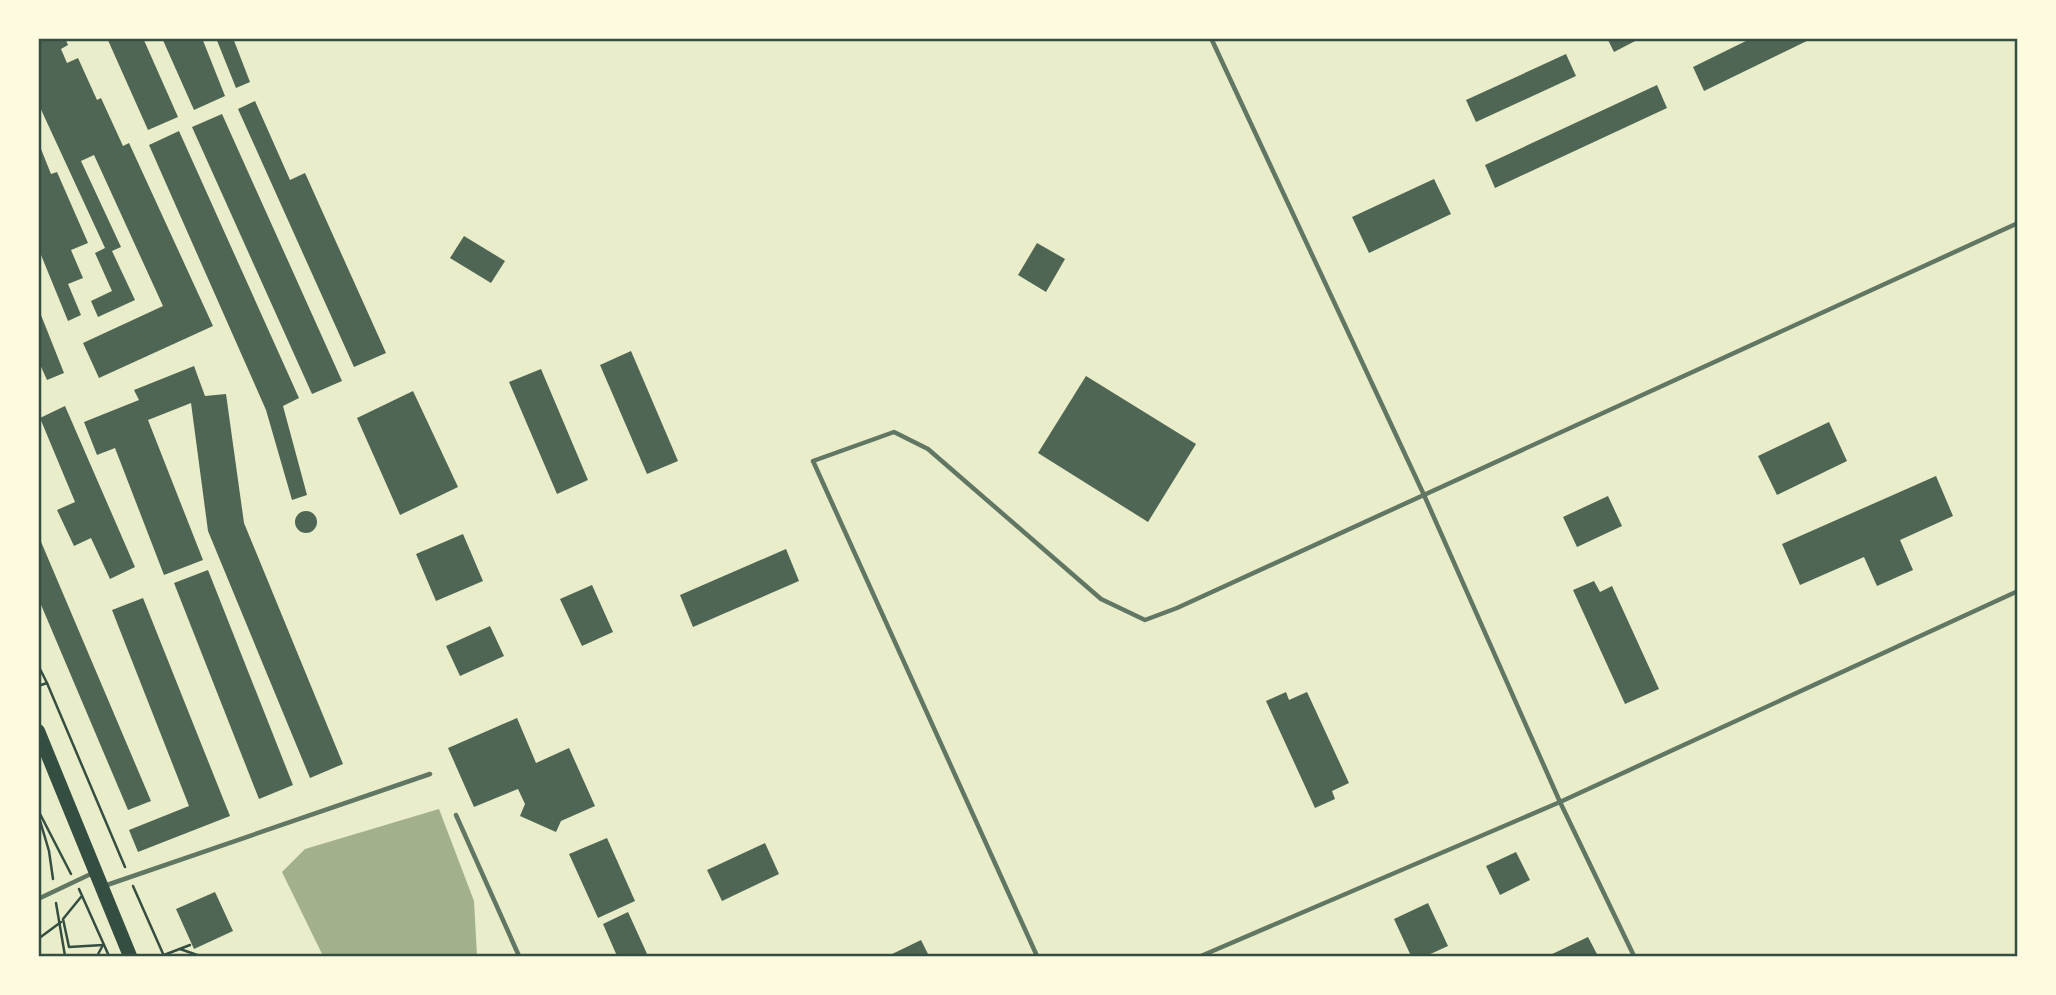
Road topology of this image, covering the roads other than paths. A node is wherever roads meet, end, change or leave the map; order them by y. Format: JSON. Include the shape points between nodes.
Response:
{"nodes":[{"id":1,"x":1211,"y":38,"type":"edge"},
{"id":2,"x":2018,"y":223,"type":"edge"},
{"id":3,"x":1424,"y":495,"type":"junction"},
{"id":4,"x":2018,"y":591,"type":"edge"},
{"id":5,"x":38,"y":731,"type":"edge"},
{"id":6,"x":430,"y":775,"type":"dead end"},
{"id":7,"x":1560,"y":802,"type":"junction"},
{"id":8,"x":456,"y":815,"type":"dead end"},
{"id":9,"x":97,"y":871,"type":"junction"},
{"id":10,"x":103,"y":886,"type":"junction"},
{"id":11,"x":38,"y":899,"type":"edge"},
{"id":12,"x":130,"y":957,"type":"edge"},
{"id":13,"x":519,"y":957,"type":"edge"},
{"id":14,"x":1037,"y":957,"type":"edge"},
{"id":15,"x":1201,"y":957,"type":"edge"},
{"id":16,"x":1634,"y":957,"type":"edge"}],
"edges":[{"from":1,"to":3,"type":"lane"},
{"from":2,"to":3,"type":"lane"},
{"from":3,"to":7,"type":"lane"},
{"from":3,"to":14,"type":"lane","via":[[1145,620],[1101,599],[928,449],[894,432],[813,461]]},
{"from":4,"to":7,"type":"lane"},
{"from":5,"to":9,"type":"main road"},
{"from":6,"to":10,"type":"lane"},
{"from":7,"to":15,"type":"lane"},
{"from":7,"to":16,"type":"lane"},
{"from":8,"to":13,"type":"lane"},
{"from":9,"to":10,"type":"main road"},
{"from":9,"to":11,"type":"lane"},
{"from":10,"to":12,"type":"main road"}]}
